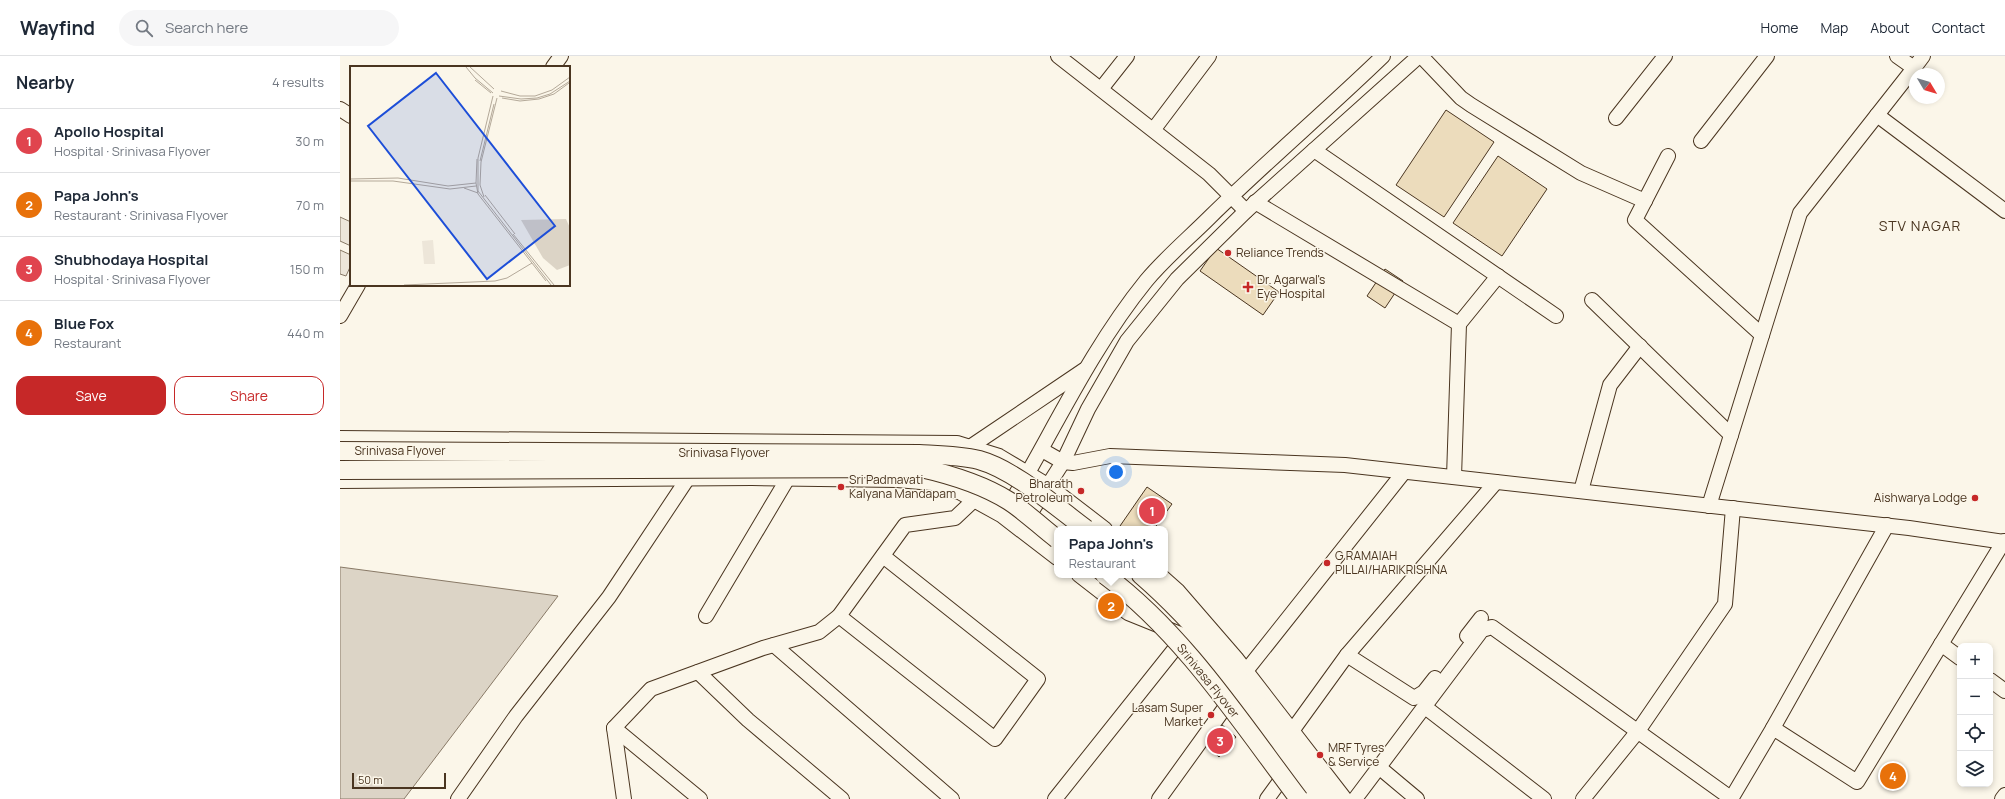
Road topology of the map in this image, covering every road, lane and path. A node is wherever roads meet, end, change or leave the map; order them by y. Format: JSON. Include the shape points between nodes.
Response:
{"nodes":[{"id":1,"x":562,"y":56,"type":"edge"},
{"id":2,"x":1058,"y":56,"type":"edge"},
{"id":3,"x":1127,"y":56,"type":"edge"},
{"id":4,"x":1209,"y":56,"type":"edge"},
{"id":5,"x":1383,"y":56,"type":"edge"},
{"id":6,"x":1420,"y":56,"type":"edge"},
{"id":7,"x":1665,"y":56,"type":"edge"},
{"id":8,"x":1767,"y":56,"type":"edge"},
{"id":9,"x":1897,"y":56,"type":"edge"},
{"id":10,"x":1923,"y":56,"type":"edge"},
{"id":11,"x":554,"y":66,"type":"edge"},
{"id":12,"x":1914,"y":68,"type":"joint"},
{"id":13,"x":1909,"y":74,"type":"edge"},
{"id":14,"x":1101,"y":89,"type":"junction"},
{"id":15,"x":340,"y":109,"type":"edge"},
{"id":16,"x":350,"y":115,"type":"edge"},
{"id":17,"x":1877,"y":116,"type":"junction"},
{"id":18,"x":1616,"y":118,"type":"dead end"},
{"id":19,"x":1154,"y":129,"type":"junction"},
{"id":20,"x":1700,"y":140,"type":"dead end"},
{"id":21,"x":1314,"y":150,"type":"junction"},
{"id":22,"x":1668,"y":156,"type":"dead end"},
{"id":23,"x":1231,"y":196,"type":"junction"},
{"id":24,"x":1645,"y":201,"type":"junction"},
{"id":25,"x":1250,"y":207,"type":"junction"},
{"id":26,"x":2005,"y":211,"type":"edge"},
{"id":27,"x":1498,"y":276,"type":"junction"},
{"id":28,"x":357,"y":286,"type":"edge"},
{"id":29,"x":1592,"y":300,"type":"dead end"},
{"id":30,"x":340,"y":316,"type":"edge"},
{"id":31,"x":1556,"y":316,"type":"dead end"},
{"id":32,"x":1459,"y":324,"type":"junction"},
{"id":33,"x":1762,"y":335,"type":"junction"},
{"id":34,"x":1640,"y":346,"type":"junction"},
{"id":35,"x":1088,"y":368,"type":"junction"},
{"id":36,"x":1731,"y":435,"type":"junction"},
{"id":37,"x":340,"y":438,"type":"edge"},
{"id":38,"x":970,"y":447,"type":"junction"},
{"id":39,"x":1042,"y":450,"type":"junction"},
{"id":40,"x":340,"y":451,"type":"edge"},
{"id":41,"x":1063,"y":462,"type":"junction"},
{"id":42,"x":340,"y":470,"type":"edge"},
{"id":43,"x":1404,"y":472,"type":"junction"},
{"id":44,"x":1029,"y":474,"type":"junction"},
{"id":45,"x":1454,"y":477,"type":"junction"},
{"id":46,"x":688,"y":478,"type":"junction"},
{"id":47,"x":788,"y":478,"type":"junction"},
{"id":48,"x":340,"y":481,"type":"edge"},
{"id":49,"x":1496,"y":482,"type":"junction"},
{"id":50,"x":1049,"y":486,"type":"junction"},
{"id":51,"x":1581,"y":491,"type":"junction"},
{"id":52,"x":974,"y":500,"type":"junction"},
{"id":53,"x":1709,"y":506,"type":"junction"},
{"id":54,"x":1733,"y":508,"type":"junction"},
{"id":55,"x":1003,"y":516,"type":"junction"},
{"id":56,"x":1886,"y":525,"type":"junction"},
{"id":57,"x":1082,"y":526,"type":"edge"},
{"id":58,"x":1101,"y":526,"type":"edge"},
{"id":59,"x":1020,"y":529,"type":"junction"},
{"id":60,"x":1054,"y":537,"type":"edge"},
{"id":61,"x":2004,"y":542,"type":"edge"},
{"id":62,"x":883,"y":556,"type":"junction"},
{"id":63,"x":1054,"y":556,"type":"edge"},
{"id":64,"x":1083,"y":578,"type":"edge"},
{"id":65,"x":1107,"y":578,"type":"edge"},
{"id":66,"x":1144,"y":578,"type":"edge"},
{"id":67,"x":1163,"y":578,"type":"edge"},
{"id":68,"x":706,"y":616,"type":"dead end"},
{"id":69,"x":839,"y":616,"type":"junction"},
{"id":70,"x":1481,"y":618,"type":"dead end"},
{"id":71,"x":1185,"y":636,"type":"junction"},
{"id":72,"x":1941,"y":644,"type":"junction"},
{"id":73,"x":774,"y":645,"type":"junction"},
{"id":74,"x":1347,"y":655,"type":"junction"},
{"id":75,"x":1957,"y":656,"type":"edge"},
{"id":76,"x":1246,"y":671,"type":"junction"},
{"id":77,"x":698,"y":672,"type":"junction"},
{"id":78,"x":1993,"y":682,"type":"edge"},
{"id":79,"x":2005,"y":691,"type":"edge"},
{"id":80,"x":1234,"y":695,"type":"junction"},
{"id":81,"x":1425,"y":707,"type":"junction"},
{"id":82,"x":614,"y":728,"type":"junction"},
{"id":83,"x":1773,"y":728,"type":"junction"},
{"id":84,"x":1292,"y":730,"type":"junction"},
{"id":85,"x":1638,"y":731,"type":"junction"},
{"id":86,"x":1290,"y":768,"type":"junction"},
{"id":87,"x":1380,"y":768,"type":"junction"},
{"id":88,"x":2005,"y":795,"type":"edge"},
{"id":89,"x":458,"y":799,"type":"edge"},
{"id":90,"x":624,"y":799,"type":"edge"},
{"id":91,"x":700,"y":799,"type":"edge"},
{"id":92,"x":842,"y":799,"type":"edge"},
{"id":93,"x":952,"y":799,"type":"edge"},
{"id":94,"x":1055,"y":799,"type":"edge"},
{"id":95,"x":1159,"y":799,"type":"edge"},
{"id":96,"x":1267,"y":799,"type":"edge"},
{"id":97,"x":1299,"y":799,"type":"edge"},
{"id":98,"x":1313,"y":799,"type":"edge"},
{"id":99,"x":1330,"y":799,"type":"edge"},
{"id":100,"x":1345,"y":799,"type":"edge"},
{"id":101,"x":1355,"y":799,"type":"edge"},
{"id":102,"x":1417,"y":799,"type":"edge"},
{"id":103,"x":1544,"y":799,"type":"edge"},
{"id":104,"x":1583,"y":799,"type":"edge"},
{"id":105,"x":1732,"y":799,"type":"edge"},
{"id":106,"x":2002,"y":799,"type":"edge"}],
"edges":[{"from":1,"to":11,"type":"street"},
{"from":2,"to":14,"type":"street"},
{"from":3,"to":14,"type":"street"},
{"from":4,"to":19,"type":"street"},
{"from":5,"to":23,"type":"street"},
{"from":6,"to":21,"type":"street"},
{"from":6,"to":24,"type":"street","via":[[1471,105],[1581,173]]},
{"from":7,"to":18,"type":"street"},
{"from":8,"to":20,"type":"street"},
{"from":9,"to":12,"type":"street"},
{"from":10,"to":12,"type":"street"},
{"from":13,"to":17,"type":"street"},
{"from":14,"to":19,"type":"street"},
{"from":15,"to":16,"type":"street"},
{"from":17,"to":26,"type":"street"},
{"from":17,"to":33,"type":"street","via":[[1800,213]]},
{"from":19,"to":23,"type":"street","via":[[1209,174]]},
{"from":21,"to":25,"type":"street"},
{"from":21,"to":27,"type":"street"},
{"from":22,"to":24,"type":"street"},
{"from":23,"to":25,"type":"street"},
{"from":23,"to":35,"type":"street","via":[[1147,280],[1122,312]]},
{"from":24,"to":33,"type":"street","via":[[1635,220]]},
{"from":25,"to":32,"type":"street"},
{"from":25,"to":41,"type":"street","via":[[1177,279],[1127,341],[1088,409]]},
{"from":27,"to":31,"type":"street"},
{"from":27,"to":32,"type":"street"},
{"from":28,"to":30,"type":"street"},
{"from":29,"to":34,"type":"street"},
{"from":32,"to":45,"type":"street"},
{"from":33,"to":36,"type":"street"},
{"from":34,"to":36,"type":"street"},
{"from":34,"to":51,"type":"street","via":[[1610,385]]},
{"from":35,"to":38,"type":"street"},
{"from":35,"to":39,"type":"street"},
{"from":36,"to":53,"type":"street"},
{"from":37,"to":38,"type":"street","via":[[936,442],[957,443]]},
{"from":38,"to":44,"type":"street","via":[[999,456]]},
{"from":39,"to":41,"type":"street"},
{"from":39,"to":44,"type":"street"},
{"from":40,"to":57,"type":"main road","name":"Srinivasa Flyover","bridge":true,"via":[[961,456],[981,461],[1021,481]]},
{"from":41,"to":43,"type":"street","via":[[1073,463],[1110,456],[1345,465]]},
{"from":41,"to":50,"type":"street"},
{"from":42,"to":60,"type":"main road","name":"Srinivasa Flyover","bridge":true,"via":[[921,468],[959,477],[986,488],[1010,502]]},
{"from":43,"to":45,"type":"street"},
{"from":43,"to":76,"type":"street"},
{"from":44,"to":50,"type":"street"},
{"from":44,"to":55,"type":"street"},
{"from":45,"to":49,"type":"street"},
{"from":46,"to":47,"type":"street"},
{"from":46,"to":48,"type":"street"},
{"from":46,"to":89,"type":"street","via":[[609,597],[516,716]]},
{"from":47,"to":52,"type":"street","via":[[932,483]]},
{"from":47,"to":68,"type":"street"},
{"from":49,"to":51,"type":"street"},
{"from":49,"to":74,"type":"street"},
{"from":50,"to":58,"type":"street"},
{"from":50,"to":59,"type":"street"},
{"from":51,"to":53,"type":"street"},
{"from":52,"to":55,"type":"street"},
{"from":52,"to":62,"type":"street","via":[[956,518],[905,525]]},
{"from":53,"to":54,"type":"street"},
{"from":54,"to":56,"type":"street"},
{"from":54,"to":85,"type":"street","via":[[1725,604]]},
{"from":55,"to":59,"type":"street"},
{"from":56,"to":61,"type":"street"},
{"from":56,"to":83,"type":"street"},
{"from":59,"to":63,"type":"street"},
{"from":61,"to":72,"type":"street"},
{"from":62,"to":69,"type":"street"},
{"from":62,"to":69,"type":"street","via":[[1038,679],[995,739]]},
{"from":64,"to":71,"type":"street","via":[[1128,613]]},
{"from":65,"to":97,"type":"main road","name":"Srinivasa Flyover","bridge":true,"via":[[1166,630],[1194,662]]},
{"from":66,"to":99,"type":"main road","name":"Srinivasa Flyover","via":[[1185,616],[1230,667]]},
{"from":67,"to":76,"type":"street","via":[[1178,591]]},
{"from":69,"to":73,"type":"street","via":[[819,632]]},
{"from":70,"to":74,"type":"street","via":[[1424,692],[1414,698]]},
{"from":71,"to":80,"type":"street"},
{"from":71,"to":94,"type":"street"},
{"from":72,"to":75,"type":"street"},
{"from":72,"to":83,"type":"street","via":[[1857,782]]},
{"from":73,"to":77,"type":"street"},
{"from":73,"to":93,"type":"street"},
{"from":74,"to":84,"type":"street"},
{"from":76,"to":84,"type":"street"},
{"from":77,"to":82,"type":"street","via":[[652,689]]},
{"from":77,"to":92,"type":"street","via":[[748,720]]},
{"from":78,"to":79,"type":"street"},
{"from":80,"to":86,"type":"street"},
{"from":80,"to":95,"type":"street"},
{"from":81,"to":85,"type":"street","via":[[1482,630],[1492,627]]},
{"from":81,"to":87,"type":"street"},
{"from":81,"to":103,"type":"street"},
{"from":82,"to":90,"type":"street"},
{"from":82,"to":91,"type":"street"},
{"from":83,"to":105,"type":"street"},
{"from":84,"to":100,"type":"street"},
{"from":85,"to":104,"type":"street"},
{"from":85,"to":105,"type":"street"},
{"from":86,"to":96,"type":"street"},
{"from":86,"to":98,"type":"street"},
{"from":87,"to":101,"type":"street"},
{"from":87,"to":102,"type":"street"},
{"from":88,"to":106,"type":"street"}]}
